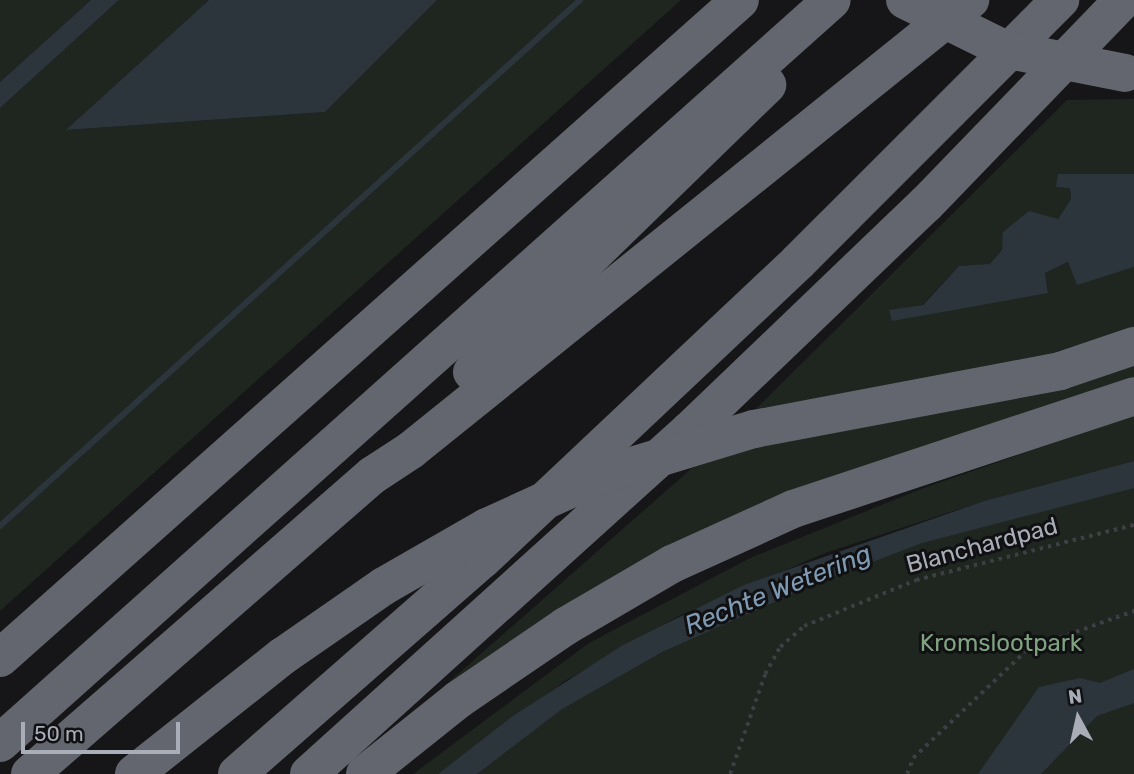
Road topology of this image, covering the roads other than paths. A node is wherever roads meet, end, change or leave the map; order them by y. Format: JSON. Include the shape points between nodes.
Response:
{"nodes":[{"id":1,"x":740,"y":0,"type":"edge"},
{"id":2,"x":832,"y":0,"type":"edge"},
{"id":3,"x":846,"y":0,"type":"edge"},
{"id":4,"x":905,"y":0,"type":"edge"},
{"id":5,"x":970,"y":0,"type":"edge"},
{"id":6,"x":1060,"y":0,"type":"edge"},
{"id":7,"x":1123,"y":0,"type":"edge"},
{"id":8,"x":1129,"y":73,"type":"edge"},
{"id":9,"x":1134,"y":346,"type":"edge"},
{"id":10,"x":1134,"y":396,"type":"edge"},
{"id":11,"x":373,"y":475,"type":"junction"},
{"id":12,"x":0,"y":658,"type":"edge"},
{"id":13,"x":0,"y":743,"type":"edge"},
{"id":14,"x":30,"y":774,"type":"edge"},
{"id":15,"x":134,"y":774,"type":"edge"},
{"id":16,"x":237,"y":774,"type":"edge"},
{"id":17,"x":309,"y":774,"type":"edge"},
{"id":18,"x":365,"y":774,"type":"edge"}],
"edges":[{"from":1,"to":12,"type":"highway"},
{"from":2,"to":13,"type":"highway"},
{"from":3,"to":11,"type":"highway","via":[[729,126],[401,438]]},
{"from":4,"to":8,"type":"highway","bridge":true,"via":[[1004,49]]},
{"from":5,"to":11,"type":"highway","via":[[411,450]]},
{"from":6,"to":16,"type":"highway","via":[[798,262],[483,559]]},
{"from":7,"to":17,"type":"highway","via":[[926,204],[699,421],[516,593]]},
{"from":9,"to":15,"type":"highway","bridge":true,"via":[[1060,371],[754,429],[587,482],[477,532],[384,586],[283,656]]},
{"from":10,"to":18,"type":"highway","via":[[831,495],[671,564],[470,691]]},
{"from":11,"to":14,"type":"highway"}]}
